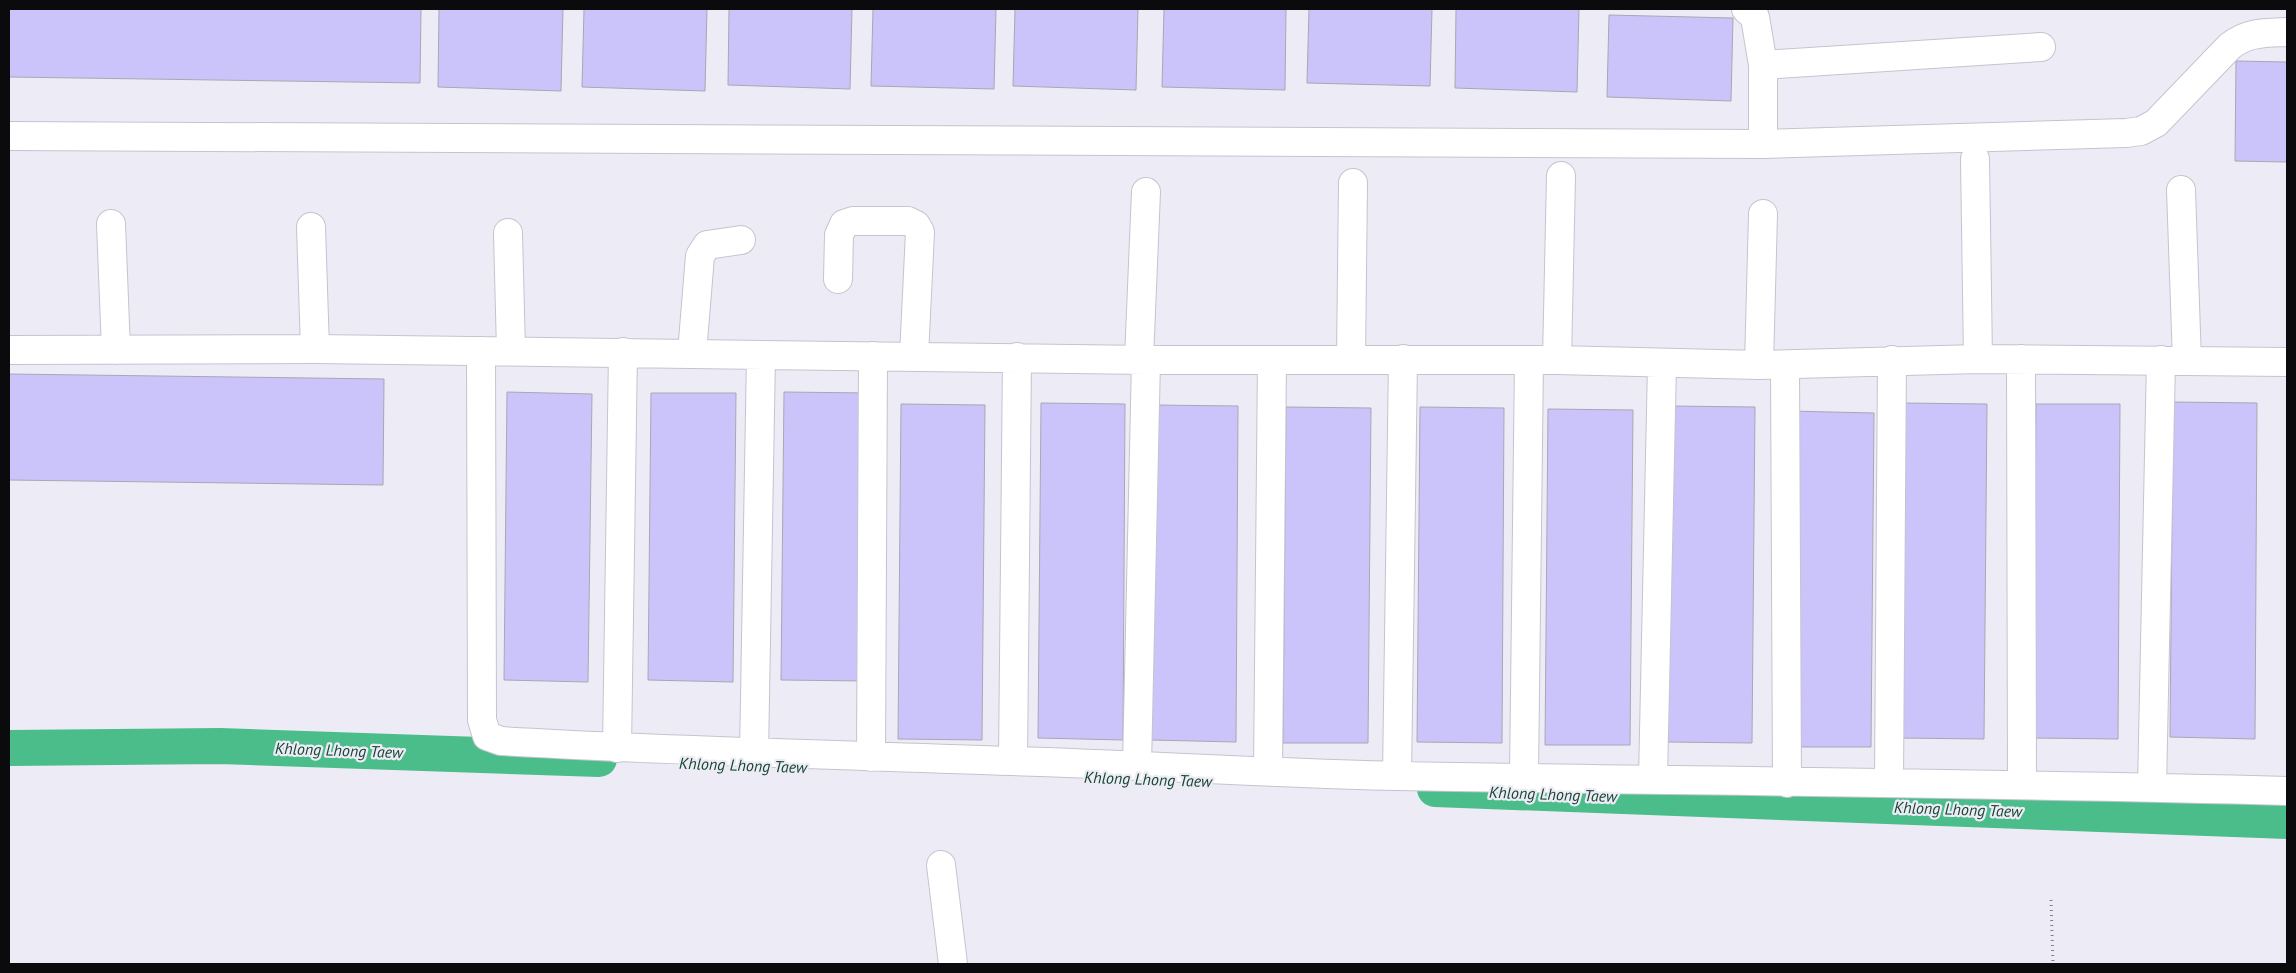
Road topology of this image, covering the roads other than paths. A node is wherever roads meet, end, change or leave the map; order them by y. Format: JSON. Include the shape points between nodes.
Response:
{"nodes":[{"id":1,"x":1746,"y":9,"type":"edge"},
{"id":2,"x":2287,"y":32,"type":"edge"},
{"id":3,"x":2041,"y":48,"type":"dead end"},
{"id":4,"x":1763,"y":66,"type":"junction"},
{"id":5,"x":9,"y":136,"type":"edge"},
{"id":6,"x":1763,"y":144,"type":"junction"},
{"id":7,"x":1975,"y":159,"type":"dead end"},
{"id":8,"x":1561,"y":176,"type":"dead end"},
{"id":9,"x":1353,"y":183,"type":"dead end"},
{"id":10,"x":2181,"y":190,"type":"dead end"},
{"id":11,"x":1146,"y":192,"type":"dead end"},
{"id":12,"x":1763,"y":214,"type":"dead end"},
{"id":13,"x":111,"y":224,"type":"dead end"},
{"id":14,"x":311,"y":227,"type":"dead end"},
{"id":15,"x":508,"y":233,"type":"dead end"},
{"id":16,"x":741,"y":240,"type":"dead end"},
{"id":17,"x":838,"y":279,"type":"dead end"},
{"id":18,"x":315,"y":349,"type":"junction"},
{"id":19,"x":9,"y":350,"type":"edge"},
{"id":20,"x":116,"y":350,"type":"junction"},
{"id":21,"x":511,"y":351,"type":"junction"},
{"id":22,"x":481,"y":352,"type":"junction"},
{"id":23,"x":623,"y":352,"type":"junction"},
{"id":24,"x":692,"y":353,"type":"junction"},
{"id":25,"x":760,"y":355,"type":"junction"},
{"id":26,"x":873,"y":356,"type":"junction"},
{"id":27,"x":914,"y":356,"type":"junction"},
{"id":28,"x":1017,"y":357,"type":"junction"},
{"id":29,"x":1143,"y":359,"type":"junction"},
{"id":30,"x":1351,"y":359,"type":"junction"},
{"id":31,"x":1403,"y":359,"type":"junction"},
{"id":32,"x":1978,"y":359,"type":"junction"},
{"id":33,"x":2021,"y":359,"type":"junction"},
{"id":34,"x":1272,"y":360,"type":"junction"},
{"id":35,"x":1528,"y":360,"type":"junction"},
{"id":36,"x":1557,"y":360,"type":"junction"},
{"id":37,"x":1892,"y":360,"type":"junction"},
{"id":38,"x":2174,"y":361,"type":"junction"},
{"id":39,"x":2287,"y":362,"type":"edge"},
{"id":40,"x":1662,"y":364,"type":"junction"},
{"id":41,"x":1772,"y":365,"type":"junction"},
{"id":42,"x":617,"y":748,"type":"junction"},
{"id":43,"x":754,"y":754,"type":"junction"},
{"id":44,"x":871,"y":757,"type":"junction"},
{"id":45,"x":1013,"y":761,"type":"junction"},
{"id":46,"x":1137,"y":766,"type":"junction"},
{"id":47,"x":1268,"y":771,"type":"junction"},
{"id":48,"x":1397,"y":776,"type":"junction"},
{"id":49,"x":1524,"y":776,"type":"junction"},
{"id":50,"x":1653,"y":779,"type":"junction"},
{"id":51,"x":1889,"y":782,"type":"junction"},
{"id":52,"x":1787,"y":783,"type":"junction"},
{"id":53,"x":2022,"y":785,"type":"junction"},
{"id":54,"x":2152,"y":787,"type":"junction"},
{"id":55,"x":2287,"y":791,"type":"edge"},
{"id":56,"x":941,"y":865,"type":"dead end"},
{"id":57,"x":953,"y":964,"type":"edge"}],
"edges":[{"from":1,"to":4,"type":"street","via":[[1755,18]]},
{"from":2,"to":6,"type":"street","via":[[2242,37],[2156,123],[2141,131]]},
{"from":3,"to":4,"type":"street"},
{"from":4,"to":6,"type":"street"},
{"from":5,"to":6,"type":"street"},
{"from":7,"to":32,"type":"street"},
{"from":8,"to":36,"type":"street"},
{"from":9,"to":30,"type":"street"},
{"from":10,"to":38,"type":"street"},
{"from":11,"to":29,"type":"street"},
{"from":12,"to":41,"type":"street"},
{"from":13,"to":20,"type":"street"},
{"from":14,"to":18,"type":"street"},
{"from":15,"to":21,"type":"street"},
{"from":16,"to":24,"type":"street","via":[[707,245],[700,256]]},
{"from":17,"to":27,"type":"street","via":[[839,234],[844,224],[853,221],[908,221],[916,225],[920,232]]},
{"from":18,"to":20,"type":"street"},
{"from":18,"to":22,"type":"street"},
{"from":19,"to":20,"type":"street"},
{"from":21,"to":22,"type":"street"},
{"from":21,"to":23,"type":"street"},
{"from":22,"to":42,"type":"street","via":[[482,720],[487,736],[501,741]]},
{"from":23,"to":24,"type":"street"},
{"from":23,"to":42,"type":"street"},
{"from":24,"to":25,"type":"street"},
{"from":25,"to":26,"type":"street"},
{"from":25,"to":43,"type":"street"},
{"from":26,"to":27,"type":"street"},
{"from":26,"to":44,"type":"street"},
{"from":27,"to":28,"type":"street"},
{"from":28,"to":29,"type":"street"},
{"from":28,"to":45,"type":"street"},
{"from":29,"to":34,"type":"street"},
{"from":29,"to":46,"type":"street"},
{"from":30,"to":31,"type":"street"},
{"from":30,"to":34,"type":"street"},
{"from":31,"to":35,"type":"street"},
{"from":31,"to":48,"type":"street"},
{"from":32,"to":33,"type":"street"},
{"from":32,"to":37,"type":"street"},
{"from":33,"to":38,"type":"street"},
{"from":33,"to":53,"type":"street"},
{"from":34,"to":47,"type":"street"},
{"from":35,"to":36,"type":"street"},
{"from":35,"to":49,"type":"street"},
{"from":36,"to":40,"type":"street"},
{"from":37,"to":41,"type":"street"},
{"from":37,"to":51,"type":"street"},
{"from":38,"to":39,"type":"street"},
{"from":38,"to":54,"type":"street"},
{"from":40,"to":41,"type":"street"},
{"from":40,"to":50,"type":"street"},
{"from":41,"to":52,"type":"street"},
{"from":42,"to":43,"type":"street"},
{"from":43,"to":44,"type":"street"},
{"from":44,"to":45,"type":"street"},
{"from":45,"to":46,"type":"street"},
{"from":46,"to":47,"type":"street"},
{"from":47,"to":48,"type":"street"},
{"from":48,"to":49,"type":"street"},
{"from":49,"to":50,"type":"street"},
{"from":50,"to":52,"type":"street"},
{"from":51,"to":52,"type":"street"},
{"from":51,"to":53,"type":"street"},
{"from":53,"to":54,"type":"street"},
{"from":54,"to":55,"type":"street"},
{"from":56,"to":57,"type":"street"}]}
